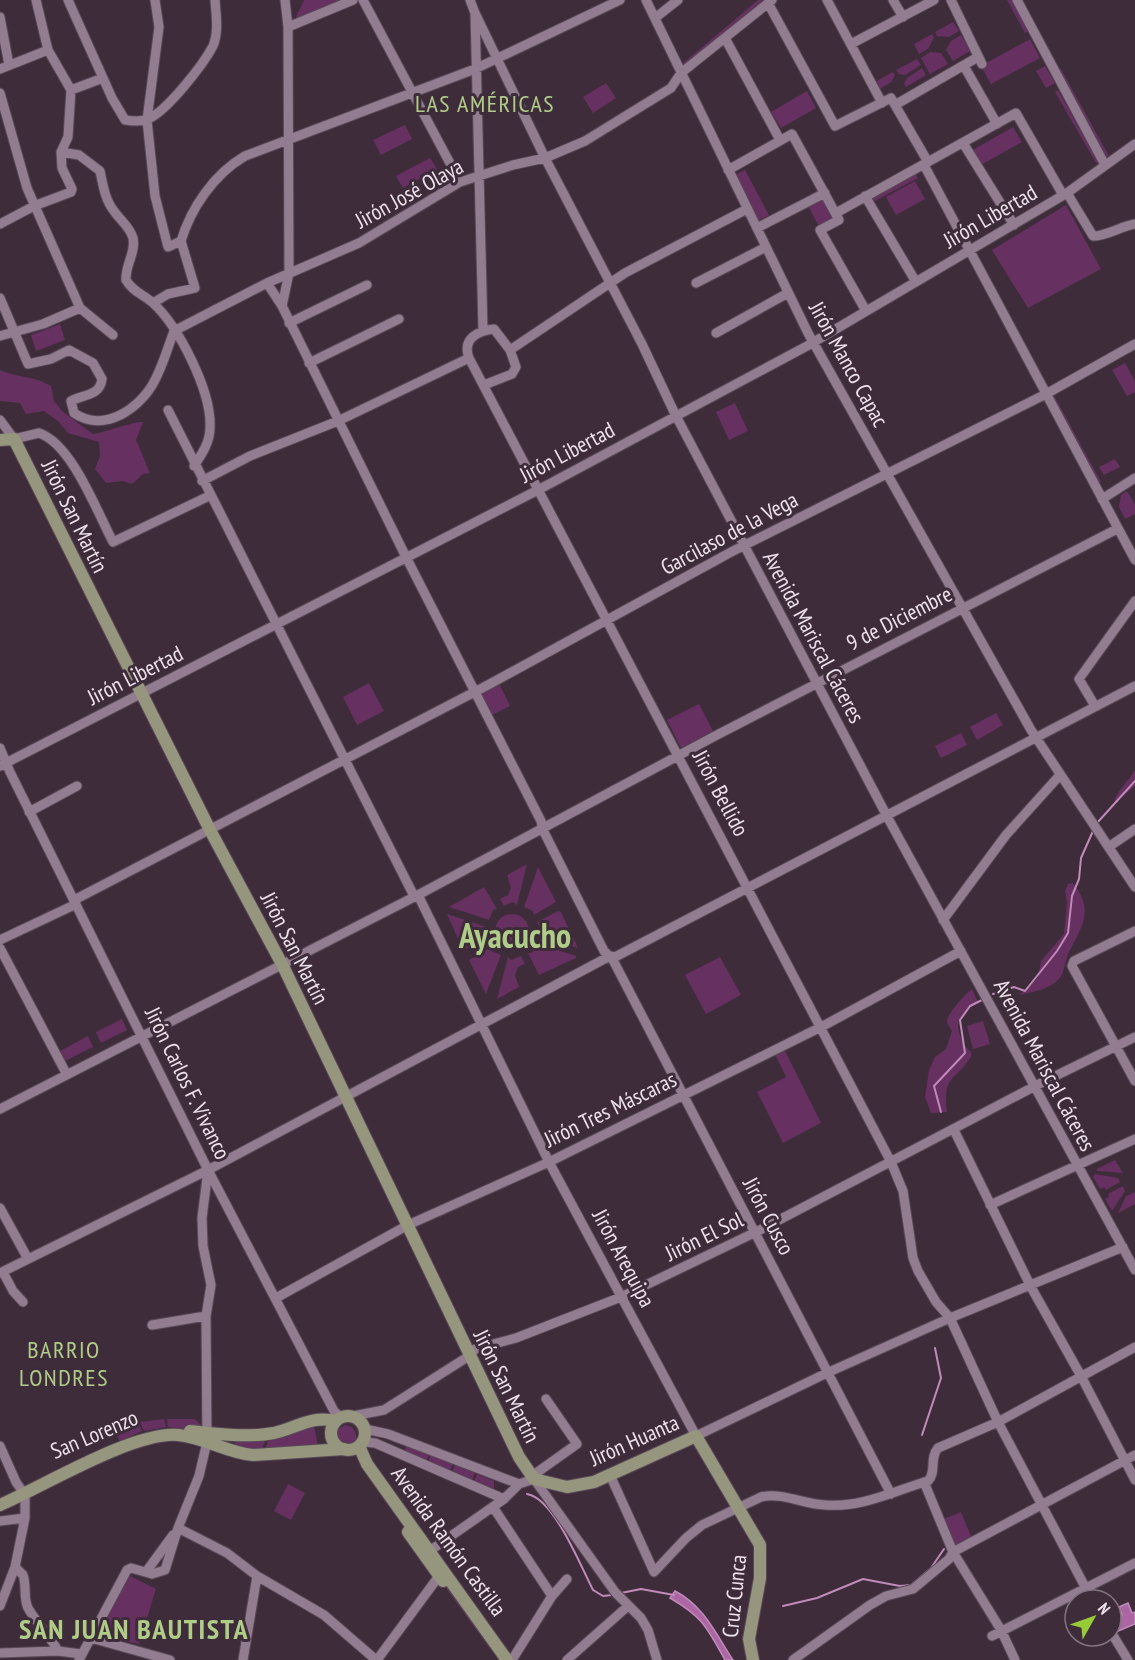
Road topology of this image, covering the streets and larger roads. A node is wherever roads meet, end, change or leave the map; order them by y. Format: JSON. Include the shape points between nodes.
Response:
{"nodes":[{"id":1,"x":36,"y":0,"type":"edge"},
{"id":2,"x":68,"y":0,"type":"edge"},
{"id":3,"x":155,"y":0,"type":"edge"},
{"id":4,"x":215,"y":0,"type":"edge"},
{"id":5,"x":285,"y":0,"type":"edge"},
{"id":6,"x":353,"y":0,"type":"edge"},
{"id":7,"x":363,"y":0,"type":"edge"},
{"id":8,"x":470,"y":0,"type":"edge"},
{"id":9,"x":477,"y":0,"type":"edge"},
{"id":10,"x":620,"y":0,"type":"edge"},
{"id":11,"x":646,"y":0,"type":"edge"},
{"id":12,"x":678,"y":0,"type":"edge"},
{"id":13,"x":827,"y":0,"type":"edge"},
{"id":14,"x":893,"y":0,"type":"edge"},
{"id":15,"x":934,"y":0,"type":"edge"},
{"id":16,"x":951,"y":0,"type":"edge"},
{"id":17,"x":1017,"y":0,"type":"edge"},
{"id":18,"x":770,"y":2,"type":"edge"},
{"id":19,"x":475,"y":14,"type":"junction"},
{"id":20,"x":903,"y":16,"type":"junction"},
{"id":21,"x":0,"y":17,"type":"edge"},
{"id":22,"x":655,"y":18,"type":"junction"},
{"id":23,"x":288,"y":27,"type":"junction"},
{"id":24,"x":725,"y":38,"type":"junction"},
{"id":25,"x":851,"y":44,"type":"junction"},
{"id":26,"x":48,"y":50,"type":"junction"},
{"id":27,"x":498,"y":57,"type":"junction"},
{"id":28,"x":964,"y":66,"type":"junction"},
{"id":29,"x":4,"y":67,"type":"edge"},
{"id":30,"x":475,"y":69,"type":"junction"},
{"id":31,"x":681,"y":73,"type":"junction"},
{"id":32,"x":103,"y":78,"type":"junction"},
{"id":33,"x":71,"y":90,"type":"junction"},
{"id":34,"x":0,"y":93,"type":"edge"},
{"id":35,"x":412,"y":93,"type":"junction"},
{"id":36,"x":882,"y":103,"type":"junction"},
{"id":37,"x":895,"y":105,"type":"junction"},
{"id":38,"x":147,"y":120,"type":"junction"},
{"id":39,"x":997,"y":124,"type":"junction"},
{"id":40,"x":780,"y":140,"type":"junction"},
{"id":41,"x":287,"y":142,"type":"junction"},
{"id":42,"x":963,"y":143,"type":"junction"},
{"id":43,"x":1135,"y":144,"type":"edge"},
{"id":44,"x":61,"y":152,"type":"junction"},
{"id":45,"x":545,"y":158,"type":"junction"},
{"id":46,"x":926,"y":163,"type":"junction"},
{"id":47,"x":1105,"y":165,"type":"junction"},
{"id":48,"x":728,"y":170,"type":"junction"},
{"id":49,"x":479,"y":177,"type":"junction"},
{"id":50,"x":460,"y":182,"type":"junction"},
{"id":51,"x":825,"y":193,"type":"junction"},
{"id":52,"x":1065,"y":194,"type":"junction"},
{"id":53,"x":865,"y":196,"type":"junction"},
{"id":54,"x":34,"y":206,"type":"junction"},
{"id":55,"x":747,"y":209,"type":"junction"},
{"id":56,"x":837,"y":217,"type":"junction"},
{"id":57,"x":0,"y":224,"type":"edge"},
{"id":58,"x":1135,"y":224,"type":"edge"},
{"id":59,"x":1014,"y":225,"type":"junction"},
{"id":60,"x":757,"y":228,"type":"junction"},
{"id":61,"x":181,"y":242,"type":"junction"},
{"id":62,"x":766,"y":247,"type":"junction"},
{"id":63,"x":970,"y":250,"type":"junction"},
{"id":64,"x":289,"y":273,"type":"junction"},
{"id":65,"x":611,"y":282,"type":"junction"},
{"id":66,"x":916,"y":282,"type":"junction"},
{"id":67,"x":267,"y":283,"type":"junction"},
{"id":68,"x":696,"y":283,"type":"dead end"},
{"id":69,"x":368,"y":285,"type":"dead end"},
{"id":70,"x":788,"y":293,"type":"junction"},
{"id":71,"x":0,"y":298,"type":"edge"},
{"id":72,"x":153,"y":303,"type":"junction"},
{"id":73,"x":282,"y":306,"type":"junction"},
{"id":74,"x":80,"y":308,"type":"junction"},
{"id":75,"x":866,"y":311,"type":"junction"},
{"id":76,"x":399,"y":319,"type":"dead end"},
{"id":77,"x":289,"y":323,"type":"junction"},
{"id":78,"x":483,"y":330,"type":"junction"},
{"id":79,"x":174,"y":331,"type":"junction"},
{"id":80,"x":12,"y":333,"type":"junction"},
{"id":81,"x":716,"y":333,"type":"dead end"},
{"id":82,"x":113,"y":335,"type":"dead end"},
{"id":83,"x":0,"y":336,"type":"edge"},
{"id":84,"x":814,"y":341,"type":"junction"},
{"id":85,"x":1135,"y":344,"type":"edge"},
{"id":86,"x":510,"y":350,"type":"junction"},
{"id":87,"x":470,"y":357,"type":"junction"},
{"id":88,"x":309,"y":363,"type":"junction"},
{"id":89,"x":484,"y":385,"type":"junction"},
{"id":90,"x":1046,"y":394,"type":"junction"},
{"id":91,"x":168,"y":411,"type":"dead end"},
{"id":92,"x":676,"y":416,"type":"junction"},
{"id":93,"x":0,"y":420,"type":"edge"},
{"id":94,"x":338,"y":421,"type":"junction"},
{"id":95,"x":14,"y":439,"type":"junction"},
{"id":96,"x":0,"y":440,"type":"edge"},
{"id":97,"x":194,"y":466,"type":"junction"},
{"id":98,"x":887,"y":473,"type":"junction"},
{"id":99,"x":1135,"y":478,"type":"edge"},
{"id":100,"x":202,"y":481,"type":"junction"},
{"id":101,"x":538,"y":490,"type":"junction"},
{"id":102,"x":209,"y":496,"type":"junction"},
{"id":103,"x":1102,"y":499,"type":"junction"},
{"id":104,"x":1118,"y":529,"type":"junction"},
{"id":105,"x":744,"y":546,"type":"junction"},
{"id":106,"x":406,"y":557,"type":"junction"},
{"id":107,"x":1135,"y":560,"type":"edge"},
{"id":108,"x":1135,"y":601,"type":"edge"},
{"id":109,"x":962,"y":607,"type":"junction"},
{"id":110,"x":608,"y":620,"type":"junction"},
{"id":111,"x":275,"y":626,"type":"junction"},
{"id":112,"x":817,"y":683,"type":"junction"},
{"id":113,"x":1135,"y":686,"type":"edge"},
{"id":114,"x":475,"y":691,"type":"junction"},
{"id":115,"x":141,"y":694,"type":"junction"},
{"id":116,"x":1095,"y":706,"type":"junction"},
{"id":117,"x":1036,"y":736,"type":"junction"},
{"id":118,"x":0,"y":748,"type":"edge"},
{"id":119,"x":679,"y":756,"type":"junction"},
{"id":120,"x":343,"y":760,"type":"junction"},
{"id":121,"x":4,"y":764,"type":"edge"},
{"id":122,"x":1060,"y":776,"type":"junction"},
{"id":123,"x":77,"y":786,"type":"dead end"},
{"id":124,"x":29,"y":812,"type":"junction"},
{"id":125,"x":886,"y":814,"type":"junction"},
{"id":126,"x":1135,"y":829,"type":"edge"},
{"id":127,"x":210,"y":830,"type":"junction"},
{"id":128,"x":543,"y":830,"type":"junction"},
{"id":129,"x":1110,"y":846,"type":"junction"},
{"id":130,"x":749,"y":887,"type":"junction"},
{"id":131,"x":1135,"y":887,"type":"edge"},
{"id":132,"x":416,"y":895,"type":"junction"},
{"id":133,"x":76,"y":902,"type":"junction"},
{"id":134,"x":943,"y":920,"type":"junction"},
{"id":135,"x":1135,"y":931,"type":"edge"},
{"id":136,"x":0,"y":940,"type":"edge"},
{"id":137,"x":0,"y":948,"type":"edge"},
{"id":138,"x":961,"y":951,"type":"junction"},
{"id":139,"x":610,"y":956,"type":"junction"},
{"id":140,"x":281,"y":963,"type":"junction"},
{"id":141,"x":482,"y":1023,"type":"junction"},
{"id":142,"x":820,"y":1027,"type":"junction"},
{"id":143,"x":142,"y":1034,"type":"junction"},
{"id":144,"x":1135,"y":1037,"type":"edge"},
{"id":145,"x":1116,"y":1047,"type":"junction"},
{"id":146,"x":66,"y":1073,"type":"junction"},
{"id":147,"x":1135,"y":1081,"type":"edge"},
{"id":148,"x":1035,"y":1087,"type":"junction"},
{"id":149,"x":684,"y":1095,"type":"junction"},
{"id":150,"x":347,"y":1097,"type":"junction"},
{"id":151,"x":0,"y":1109,"type":"edge"},
{"id":152,"x":954,"y":1130,"type":"junction"},
{"id":153,"x":1135,"y":1139,"type":"edge"},
{"id":154,"x":549,"y":1162,"type":"junction"},
{"id":155,"x":891,"y":1162,"type":"junction"},
{"id":156,"x":1077,"y":1167,"type":"junction"},
{"id":157,"x":208,"y":1170,"type":"junction"},
{"id":158,"x":990,"y":1205,"type":"junction"},
{"id":159,"x":0,"y":1208,"type":"edge"},
{"id":160,"x":408,"y":1226,"type":"junction"},
{"id":161,"x":756,"y":1232,"type":"junction"},
{"id":162,"x":1123,"y":1247,"type":"junction"},
{"id":163,"x":28,"y":1259,"type":"junction"},
{"id":164,"x":1135,"y":1270,"type":"edge"},
{"id":165,"x":1,"y":1273,"type":"edge"},
{"id":166,"x":1031,"y":1287,"type":"junction"},
{"id":167,"x":621,"y":1297,"type":"junction"},
{"id":168,"x":276,"y":1298,"type":"junction"},
{"id":169,"x":23,"y":1302,"type":"dead end"},
{"id":170,"x":206,"y":1316,"type":"junction"},
{"id":171,"x":950,"y":1318,"type":"junction"},
{"id":172,"x":152,"y":1325,"type":"dead end"},
{"id":173,"x":1135,"y":1347,"type":"edge"},
{"id":174,"x":469,"y":1356,"type":"junction"},
{"id":175,"x":829,"y":1372,"type":"junction"},
{"id":176,"x":1081,"y":1376,"type":"junction"},
{"id":177,"x":546,"y":1399,"type":"dead end"},
{"id":178,"x":353,"y":1416,"type":"junction"},
{"id":179,"x":338,"y":1419,"type":"junction"},
{"id":180,"x":998,"y":1422,"type":"junction"},
{"id":181,"x":365,"y":1429,"type":"junction"},
{"id":182,"x":696,"y":1436,"type":"junction"},
{"id":183,"x":208,"y":1437,"type":"junction"},
{"id":184,"x":0,"y":1446,"type":"edge"},
{"id":185,"x":353,"y":1447,"type":"junction"},
{"id":186,"x":1135,"y":1455,"type":"edge"},
{"id":187,"x":1125,"y":1460,"type":"junction"},
{"id":188,"x":610,"y":1475,"type":"junction"},
{"id":189,"x":533,"y":1478,"type":"junction"},
{"id":190,"x":1135,"y":1480,"type":"edge"},
{"id":191,"x":924,"y":1482,"type":"junction"},
{"id":192,"x":519,"y":1484,"type":"junction"},
{"id":193,"x":23,"y":1492,"type":"junction"},
{"id":194,"x":891,"y":1494,"type":"junction"},
{"id":195,"x":504,"y":1498,"type":"junction"},
{"id":196,"x":0,"y":1499,"type":"edge"},
{"id":197,"x":0,"y":1505,"type":"edge"},
{"id":198,"x":1042,"y":1506,"type":"junction"},
{"id":199,"x":493,"y":1507,"type":"junction"},
{"id":200,"x":736,"y":1508,"type":"junction"},
{"id":201,"x":25,"y":1518,"type":"junction"},
{"id":202,"x":0,"y":1521,"type":"edge"},
{"id":203,"x":178,"y":1528,"type":"junction"},
{"id":204,"x":431,"y":1550,"type":"junction"},
{"id":205,"x":953,"y":1552,"type":"junction"},
{"id":206,"x":1135,"y":1563,"type":"edge"},
{"id":207,"x":15,"y":1567,"type":"junction"},
{"id":208,"x":146,"y":1572,"type":"junction"},
{"id":209,"x":257,"y":1576,"type":"junction"},
{"id":210,"x":439,"y":1576,"type":"junction"},
{"id":211,"x":567,"y":1579,"type":"dead end"},
{"id":212,"x":1085,"y":1588,"type":"joint"},
{"id":213,"x":552,"y":1596,"type":"junction"},
{"id":214,"x":1063,"y":1599,"type":"edge"},
{"id":215,"x":0,"y":1606,"type":"edge"},
{"id":216,"x":628,"y":1606,"type":"junction"},
{"id":217,"x":1001,"y":1630,"type":"junction"},
{"id":218,"x":992,"y":1636,"type":"dead end"},
{"id":219,"x":92,"y":1638,"type":"junction"},
{"id":220,"x":58,"y":1651,"type":"junction"},
{"id":221,"x":0,"y":1653,"type":"edge"},
{"id":222,"x":80,"y":1657,"type":"edge"},
{"id":223,"x":170,"y":1660,"type":"edge"},
{"id":224,"x":243,"y":1660,"type":"edge"},
{"id":225,"x":376,"y":1660,"type":"edge"},
{"id":226,"x":500,"y":1660,"type":"edge"},
{"id":227,"x":507,"y":1660,"type":"edge"},
{"id":228,"x":512,"y":1660,"type":"edge"},
{"id":229,"x":567,"y":1660,"type":"edge"},
{"id":230,"x":657,"y":1660,"type":"edge"},
{"id":231,"x":753,"y":1660,"type":"edge"},
{"id":232,"x":793,"y":1660,"type":"edge"},
{"id":233,"x":1015,"y":1660,"type":"edge"}],
"edges":[{"from":1,"to":26,"type":"street"},
{"from":2,"to":32,"type":"street"},
{"from":3,"to":38,"type":"street","via":[[159,27]]},
{"from":4,"to":38,"type":"street","via":[[217,25],[213,45],[174,97]]},
{"from":5,"to":23,"type":"street"},
{"from":6,"to":23,"type":"street"},
{"from":7,"to":35,"type":"street"},
{"from":8,"to":19,"type":"street"},
{"from":9,"to":19,"type":"street"},
{"from":10,"to":27,"type":"street"},
{"from":11,"to":22,"type":"street","name":"Jirón Manco Capac"},
{"from":12,"to":22,"type":"street"},
{"from":13,"to":25,"type":"street"},
{"from":14,"to":20,"type":"street"},
{"from":15,"to":20,"type":"street"},
{"from":16,"to":28,"type":"street","via":[[980,61]]},
{"from":17,"to":47,"type":"street"},
{"from":18,"to":24,"type":"street","name":"Jirón José Olaya"},
{"from":18,"to":36,"type":"street","via":[[835,126]]},
{"from":19,"to":27,"type":"street","name":"Avenida Mariscal Cáceres"},
{"from":19,"to":30,"type":"street"},
{"from":20,"to":25,"type":"street"},
{"from":21,"to":29,"type":"street"},
{"from":22,"to":31,"type":"street","name":"Jirón Manco Capac"},
{"from":23,"to":41,"type":"street"},
{"from":24,"to":31,"type":"street","name":"Jirón José Olaya"},
{"from":24,"to":40,"type":"street"},
{"from":25,"to":36,"type":"street"},
{"from":26,"to":29,"type":"street"},
{"from":26,"to":33,"type":"street"},
{"from":27,"to":30,"type":"street"},
{"from":27,"to":45,"type":"street","name":"Avenida Mariscal Cáceres"},
{"from":28,"to":37,"type":"street"},
{"from":28,"to":39,"type":"street"},
{"from":30,"to":35,"type":"street"},
{"from":30,"to":49,"type":"street"},
{"from":31,"to":45,"type":"street","name":"Jirón José Olaya","via":[[671,88],[585,141]]},
{"from":31,"to":48,"type":"street","name":"Jirón Manco Capac"},
{"from":32,"to":33,"type":"street"},
{"from":32,"to":38,"type":"street","via":[[125,120]]},
{"from":33,"to":44,"type":"street","via":[[68,137]]},
{"from":34,"to":54,"type":"street"},
{"from":35,"to":41,"type":"street"},
{"from":35,"to":50,"type":"street"},
{"from":36,"to":37,"type":"street","via":[[891,98]]},
{"from":37,"to":46,"type":"street"},
{"from":38,"to":61,"type":"street","via":[[155,196],[168,247]]},
{"from":39,"to":42,"type":"street"},
{"from":39,"to":52,"type":"street","via":[[1016,113]]},
{"from":40,"to":48,"type":"street"},
{"from":40,"to":51,"type":"street","via":[[792,134]]},
{"from":41,"to":61,"type":"street","via":[[235,162],[193,208]]},
{"from":41,"to":64,"type":"street"},
{"from":42,"to":46,"type":"street"},
{"from":42,"to":59,"type":"street"},
{"from":43,"to":47,"type":"street","name":"Jirón Libertad"},
{"from":44,"to":54,"type":"street","via":[[71,192]]},
{"from":44,"to":72,"type":"street","via":[[80,155],[100,171],[109,201],[133,238],[126,280],[137,294]]},
{"from":45,"to":49,"type":"street","name":"Jirón José Olaya"},
{"from":45,"to":65,"type":"street","name":"Avenida Mariscal Cáceres"},
{"from":46,"to":53,"type":"street"},
{"from":46,"to":63,"type":"street"},
{"from":47,"to":52,"type":"street","name":"Jirón Libertad"},
{"from":48,"to":55,"type":"street","name":"Jirón Manco Capac"},
{"from":49,"to":50,"type":"street","name":"Jirón José Olaya"},
{"from":49,"to":78,"type":"street"},
{"from":50,"to":64,"type":"street","name":"Jirón José Olaya","via":[[359,243]]},
{"from":51,"to":56,"type":"street"},
{"from":51,"to":60,"type":"street"},
{"from":52,"to":58,"type":"street","via":[[1093,236]]},
{"from":52,"to":59,"type":"street","name":"Jirón Libertad"},
{"from":53,"to":56,"type":"street"},
{"from":53,"to":66,"type":"street"},
{"from":54,"to":57,"type":"street"},
{"from":54,"to":74,"type":"street"},
{"from":55,"to":60,"type":"street","name":"Jirón Manco Capac"},
{"from":55,"to":65,"type":"street"},
{"from":56,"to":75,"type":"street","via":[[820,230]]},
{"from":59,"to":63,"type":"street","name":"Jirón Libertad"},
{"from":60,"to":62,"type":"street","name":"Jirón Manco Capac"},
{"from":61,"to":72,"type":"street","via":[[195,288],[168,294]]},
{"from":62,"to":68,"type":"street"},
{"from":62,"to":70,"type":"street","name":"Jirón Manco Capac"},
{"from":63,"to":66,"type":"street","name":"Jirón Libertad"},
{"from":63,"to":90,"type":"street"},
{"from":64,"to":67,"type":"street","name":"Jirón José Olaya"},
{"from":64,"to":73,"type":"street"},
{"from":65,"to":86,"type":"street"},
{"from":65,"to":92,"type":"street","name":"Avenida Mariscal Cáceres"},
{"from":66,"to":75,"type":"street","name":"Jirón Libertad"},
{"from":67,"to":73,"type":"street","name":"Jirón Cusco"},
{"from":67,"to":79,"type":"street","name":"Jirón José Olaya"},
{"from":69,"to":77,"type":"street"},
{"from":70,"to":81,"type":"street"},
{"from":70,"to":84,"type":"street","name":"Jirón Manco Capac"},
{"from":71,"to":80,"type":"street"},
{"from":72,"to":79,"type":"street"},
{"from":73,"to":77,"type":"street","name":"Jirón Cusco"},
{"from":74,"to":80,"type":"street"},
{"from":74,"to":82,"type":"street"},
{"from":75,"to":84,"type":"street","name":"Jirón Libertad"},
{"from":76,"to":88,"type":"street"},
{"from":77,"to":88,"type":"street","name":"Jirón Cusco"},
{"from":78,"to":86,"type":"street","via":[[494,329]]},
{"from":78,"to":87,"type":"street","via":[[468,341]]},
{"from":79,"to":80,"type":"street","via":[[154,381],[127,411],[99,420],[74,413],[72,401],[91,394],[102,384],[93,363],[69,350],[28,364]]},
{"from":79,"to":97,"type":"street","via":[[208,401],[210,429],[206,447]]},
{"from":80,"to":83,"type":"street"},
{"from":84,"to":92,"type":"street","name":"Jirón Libertad"},
{"from":84,"to":98,"type":"street","name":"Jirón Manco Capac"},
{"from":85,"to":90,"type":"street","name":"Garcilaso de la Vega"},
{"from":86,"to":89,"type":"street","via":[[516,367],[512,374]]},
{"from":87,"to":89,"type":"street","name":"Jirón Bellido"},
{"from":87,"to":94,"type":"street"},
{"from":88,"to":94,"type":"street","name":"Jirón Cusco"},
{"from":89,"to":101,"type":"street","name":"Jirón Bellido"},
{"from":90,"to":98,"type":"street","name":"Garcilaso de la Vega"},
{"from":90,"to":103,"type":"street"},
{"from":91,"to":97,"type":"street","name":"Jirón Arequipa"},
{"from":92,"to":101,"type":"street","name":"Jirón Libertad"},
{"from":92,"to":105,"type":"street","name":"Avenida Mariscal Cáceres"},
{"from":93,"to":95,"type":"street"},
{"from":94,"to":100,"type":"street","via":[[250,456]]},
{"from":94,"to":106,"type":"street","name":"Jirón Cusco"},
{"from":95,"to":96,"type":"street"},
{"from":95,"to":102,"type":"street","via":[[39,433],[56,441],[113,542]]},
{"from":95,"to":115,"type":"street","name":"Jirón San Martín"},
{"from":97,"to":100,"type":"street","name":"Jirón Arequipa"},
{"from":98,"to":105,"type":"street","name":"Garcilaso de la Vega"},
{"from":98,"to":109,"type":"street","name":"Jirón Manco Capac"},
{"from":99,"to":103,"type":"street"},
{"from":100,"to":102,"type":"street","name":"Jirón Arequipa"},
{"from":101,"to":106,"type":"street","name":"Jirón Libertad"},
{"from":101,"to":110,"type":"street","name":"Jirón Bellido"},
{"from":102,"to":111,"type":"street","name":"Jirón Arequipa"},
{"from":103,"to":104,"type":"street"},
{"from":104,"to":107,"type":"street"},
{"from":104,"to":109,"type":"street","name":"9 de Diciembre"},
{"from":105,"to":110,"type":"street","name":"Garcilaso de la Vega"},
{"from":105,"to":112,"type":"street","name":"Avenida Mariscal Cáceres"},
{"from":106,"to":111,"type":"street","name":"Jirón Libertad"},
{"from":106,"to":114,"type":"street","name":"Jirón Cusco"},
{"from":108,"to":116,"type":"street","via":[[1079,679]]},
{"from":109,"to":112,"type":"street","name":"9 de Diciembre"},
{"from":109,"to":117,"type":"street","name":"Jirón Manco Capac"},
{"from":110,"to":114,"type":"street","name":"Garcilaso de la Vega"},
{"from":110,"to":119,"type":"street","name":"Jirón Bellido"},
{"from":111,"to":115,"type":"street","name":"Jirón Libertad"},
{"from":111,"to":120,"type":"street","name":"Jirón Arequipa"},
{"from":112,"to":119,"type":"street","name":"9 de Diciembre"},
{"from":112,"to":125,"type":"street","name":"Avenida Mariscal Cáceres"},
{"from":113,"to":116,"type":"street"},
{"from":114,"to":120,"type":"street","name":"Garcilaso de la Vega"},
{"from":114,"to":128,"type":"street","name":"Jirón Cusco","via":[[542,821]]},
{"from":115,"to":121,"type":"street","name":"Jirón Libertad"},
{"from":115,"to":127,"type":"street","name":"Jirón San Martín"},
{"from":116,"to":117,"type":"street"},
{"from":117,"to":122,"type":"street","name":"Jirón Manco Capac"},
{"from":117,"to":125,"type":"street"},
{"from":118,"to":121,"type":"street","name":"Jirón Carlos F. Vivanco"},
{"from":119,"to":128,"type":"street","name":"9 de Diciembre"},
{"from":119,"to":130,"type":"street","name":"Jirón Bellido"},
{"from":120,"to":127,"type":"street","name":"Garcilaso de la Vega"},
{"from":120,"to":132,"type":"street","name":"Jirón Arequipa"},
{"from":121,"to":124,"type":"street","name":"Jirón Carlos F. Vivanco"},
{"from":122,"to":129,"type":"street","name":"Jirón Manco Capac"},
{"from":122,"to":134,"type":"street","via":[[1006,835]]},
{"from":123,"to":124,"type":"street"},
{"from":124,"to":133,"type":"street","name":"Jirón Carlos F. Vivanco"},
{"from":125,"to":130,"type":"street"},
{"from":125,"to":134,"type":"street","name":"Avenida Mariscal Cáceres"},
{"from":126,"to":129,"type":"street"},
{"from":127,"to":133,"type":"street","name":"Garcilaso de la Vega"},
{"from":127,"to":140,"type":"street","name":"Jirón San Martín"},
{"from":128,"to":132,"type":"street","name":"9 de Diciembre"},
{"from":128,"to":139,"type":"street","name":"Jirón Cusco"},
{"from":129,"to":131,"type":"street","name":"Jirón Manco Capac"},
{"from":130,"to":139,"type":"street","via":[[615,957]]},
{"from":130,"to":142,"type":"street","name":"Jirón Bellido"},
{"from":132,"to":140,"type":"street","name":"9 de Diciembre"},
{"from":132,"to":141,"type":"street","name":"Jirón Arequipa"},
{"from":133,"to":136,"type":"street","name":"Garcilaso de la Vega"},
{"from":133,"to":143,"type":"street","name":"Jirón Carlos F. Vivanco"},
{"from":134,"to":138,"type":"street","name":"Avenida Mariscal Cáceres"},
{"from":135,"to":145,"type":"street","via":[[1074,961],[1072,966]]},
{"from":137,"to":146,"type":"street"},
{"from":138,"to":142,"type":"street","name":"Jirón Tres Máscaras"},
{"from":138,"to":148,"type":"street","name":"Avenida Mariscal Cáceres"},
{"from":139,"to":141,"type":"street"},
{"from":139,"to":149,"type":"street","name":"Jirón Cusco"},
{"from":140,"to":143,"type":"street","name":"9 de Diciembre"},
{"from":140,"to":150,"type":"street","name":"Jirón San Martín"},
{"from":141,"to":150,"type":"street"},
{"from":141,"to":154,"type":"street","name":"Jirón Arequipa"},
{"from":142,"to":149,"type":"street","name":"Jirón Tres Máscaras"},
{"from":142,"to":155,"type":"street","name":"Jirón Bellido"},
{"from":143,"to":146,"type":"street","name":"9 de Diciembre"},
{"from":143,"to":157,"type":"street","name":"Jirón Carlos F. Vivanco"},
{"from":144,"to":145,"type":"street","name":"Jirón El Sol"},
{"from":145,"to":147,"type":"street"},
{"from":145,"to":148,"type":"street","name":"Jirón El Sol"},
{"from":146,"to":151,"type":"street","name":"9 de Diciembre"},
{"from":148,"to":152,"type":"street","name":"Jirón El Sol"},
{"from":148,"to":156,"type":"street","name":"Avenida Mariscal Cáceres"},
{"from":149,"to":154,"type":"street","name":"Jirón Tres Máscaras"},
{"from":149,"to":161,"type":"street","name":"Jirón Cusco"},
{"from":150,"to":157,"type":"street"},
{"from":150,"to":160,"type":"street","name":"Jirón San Martín"},
{"from":152,"to":155,"type":"street","name":"Jirón El Sol"},
{"from":152,"to":158,"type":"street"},
{"from":153,"to":156,"type":"street"},
{"from":154,"to":160,"type":"street","name":"Jirón Tres Máscaras"},
{"from":154,"to":167,"type":"street","name":"Jirón Arequipa"},
{"from":155,"to":161,"type":"street","name":"Jirón El Sol"},
{"from":155,"to":171,"type":"street","name":"Jirón Bellido","via":[[903,1191],[916,1264],[936,1302]]},
{"from":156,"to":158,"type":"street"},
{"from":156,"to":162,"type":"street","name":"Avenida Mariscal Cáceres"},
{"from":157,"to":163,"type":"street"},
{"from":157,"to":168,"type":"street","name":"Jirón Carlos F. Vivanco"},
{"from":157,"to":170,"type":"street","via":[[202,1218],[202,1246],[211,1285]]},
{"from":158,"to":166,"type":"street"},
{"from":159,"to":163,"type":"street"},
{"from":160,"to":168,"type":"street","name":"Jirón Tres Máscaras"},
{"from":160,"to":174,"type":"street","name":"Jirón San Martín"},
{"from":161,"to":167,"type":"street","name":"Jirón El Sol"},
{"from":161,"to":175,"type":"street","name":"Jirón Cusco"},
{"from":162,"to":164,"type":"street","name":"Avenida Mariscal Cáceres"},
{"from":162,"to":166,"type":"street"},
{"from":163,"to":165,"type":"street"},
{"from":165,"to":169,"type":"street"},
{"from":166,"to":171,"type":"street"},
{"from":166,"to":176,"type":"street"},
{"from":167,"to":174,"type":"street","name":"Jirón El Sol","via":[[516,1338],[475,1349]]},
{"from":167,"to":182,"type":"street","name":"Jirón Arequipa"},
{"from":168,"to":179,"type":"street","name":"Jirón Carlos F. Vivanco"},
{"from":170,"to":172,"type":"street"},
{"from":170,"to":183,"type":"street"},
{"from":171,"to":175,"type":"street"},
{"from":171,"to":180,"type":"street","name":"Jirón Bellido"},
{"from":173,"to":176,"type":"street"},
{"from":174,"to":178,"type":"street","name":"Jirón El Sol","via":[[384,1410]]},
{"from":174,"to":189,"type":"street","name":"Jirón San Martín","via":[[510,1442]]},
{"from":175,"to":182,"type":"street"},
{"from":175,"to":194,"type":"street","name":"Jirón Cusco"},
{"from":176,"to":180,"type":"street"},
{"from":176,"to":187,"type":"street"},
{"from":177,"to":189,"type":"street","via":[[577,1444]]},
{"from":178,"to":179,"type":"street"},
{"from":178,"to":181,"type":"street"},
{"from":179,"to":183,"type":"street","via":[[314,1418],[274,1433]]},
{"from":179,"to":185,"type":"street","via":[[331,1428],[336,1445]]},
{"from":180,"to":191,"type":"street","via":[[936,1450],[931,1479]]},
{"from":180,"to":198,"type":"street","name":"Jirón Bellido"},
{"from":181,"to":185,"type":"street"},
{"from":181,"to":192,"type":"street","via":[[388,1434]]},
{"from":182,"to":188,"type":"street","name":"Jirón Huanta"},
{"from":182,"to":200,"type":"street","name":"Jirón Arequipa"},
{"from":183,"to":185,"type":"street","via":[[240,1454],[253,1455]]},
{"from":183,"to":193,"type":"street","name":"San Lorenzo","via":[[167,1429],[144,1433]]},
{"from":183,"to":203,"type":"street","via":[[199,1476]]},
{"from":184,"to":193,"type":"street"},
{"from":185,"to":195,"type":"street","via":[[375,1443]]},
{"from":185,"to":204,"type":"street","name":"Avenida Ramón Castilla"},
{"from":185,"to":210,"type":"street","name":"Avenida Ramón Castilla"},
{"from":186,"to":187,"type":"street"},
{"from":187,"to":190,"type":"street"},
{"from":187,"to":198,"type":"street"},
{"from":188,"to":189,"type":"street","name":"Jirón Huanta","via":[[567,1487]]},
{"from":188,"to":200,"type":"street","via":[[654,1572],[702,1525]]},
{"from":189,"to":192,"type":"street"},
{"from":189,"to":216,"type":"street"},
{"from":191,"to":194,"type":"street"},
{"from":191,"to":205,"type":"street"},
{"from":192,"to":195,"type":"street"},
{"from":193,"to":196,"type":"street","name":"San Lorenzo"},
{"from":193,"to":197,"type":"street","name":"San Lorenzo"},
{"from":193,"to":201,"type":"street"},
{"from":194,"to":200,"type":"street","via":[[854,1505],[824,1505],[770,1495]]},
{"from":195,"to":199,"type":"street"},
{"from":198,"to":205,"type":"street"},
{"from":198,"to":212,"type":"street","name":"Jirón Bellido"},
{"from":199,"to":204,"type":"street"},
{"from":199,"to":213,"type":"street"},
{"from":200,"to":231,"type":"street","name":"Cruz Cunca","via":[[754,1532],[762,1561],[749,1639]]},
{"from":201,"to":202,"type":"street"},
{"from":201,"to":207,"type":"street"},
{"from":203,"to":208,"type":"street"},
{"from":203,"to":208,"type":"street","via":[[165,1570]]},
{"from":203,"to":209,"type":"street","via":[[227,1553]]},
{"from":204,"to":227,"type":"street","name":"Avenida Ramón Castilla"},
{"from":205,"to":217,"type":"street"},
{"from":205,"to":232,"type":"street","via":[[913,1589],[870,1605]]},
{"from":206,"to":212,"type":"street"},
{"from":207,"to":215,"type":"street"},
{"from":207,"to":220,"type":"street","via":[[23,1575],[28,1609]]},
{"from":208,"to":219,"type":"street","via":[[131,1568],[126,1573]]},
{"from":209,"to":224,"type":"street"},
{"from":209,"to":225,"type":"street","via":[[324,1615]]},
{"from":210,"to":225,"type":"street"},
{"from":210,"to":226,"type":"street","name":"Avenida Ramón Castilla"},
{"from":211,"to":213,"type":"street"},
{"from":213,"to":228,"type":"street"},
{"from":214,"to":217,"type":"street"},
{"from":216,"to":229,"type":"street"},
{"from":216,"to":230,"type":"street","via":[[648,1630]]},
{"from":217,"to":218,"type":"street"},
{"from":217,"to":233,"type":"street"},
{"from":219,"to":222,"type":"street"},
{"from":219,"to":223,"type":"street"},
{"from":220,"to":221,"type":"street"},
{"from":220,"to":222,"type":"street"}]}
